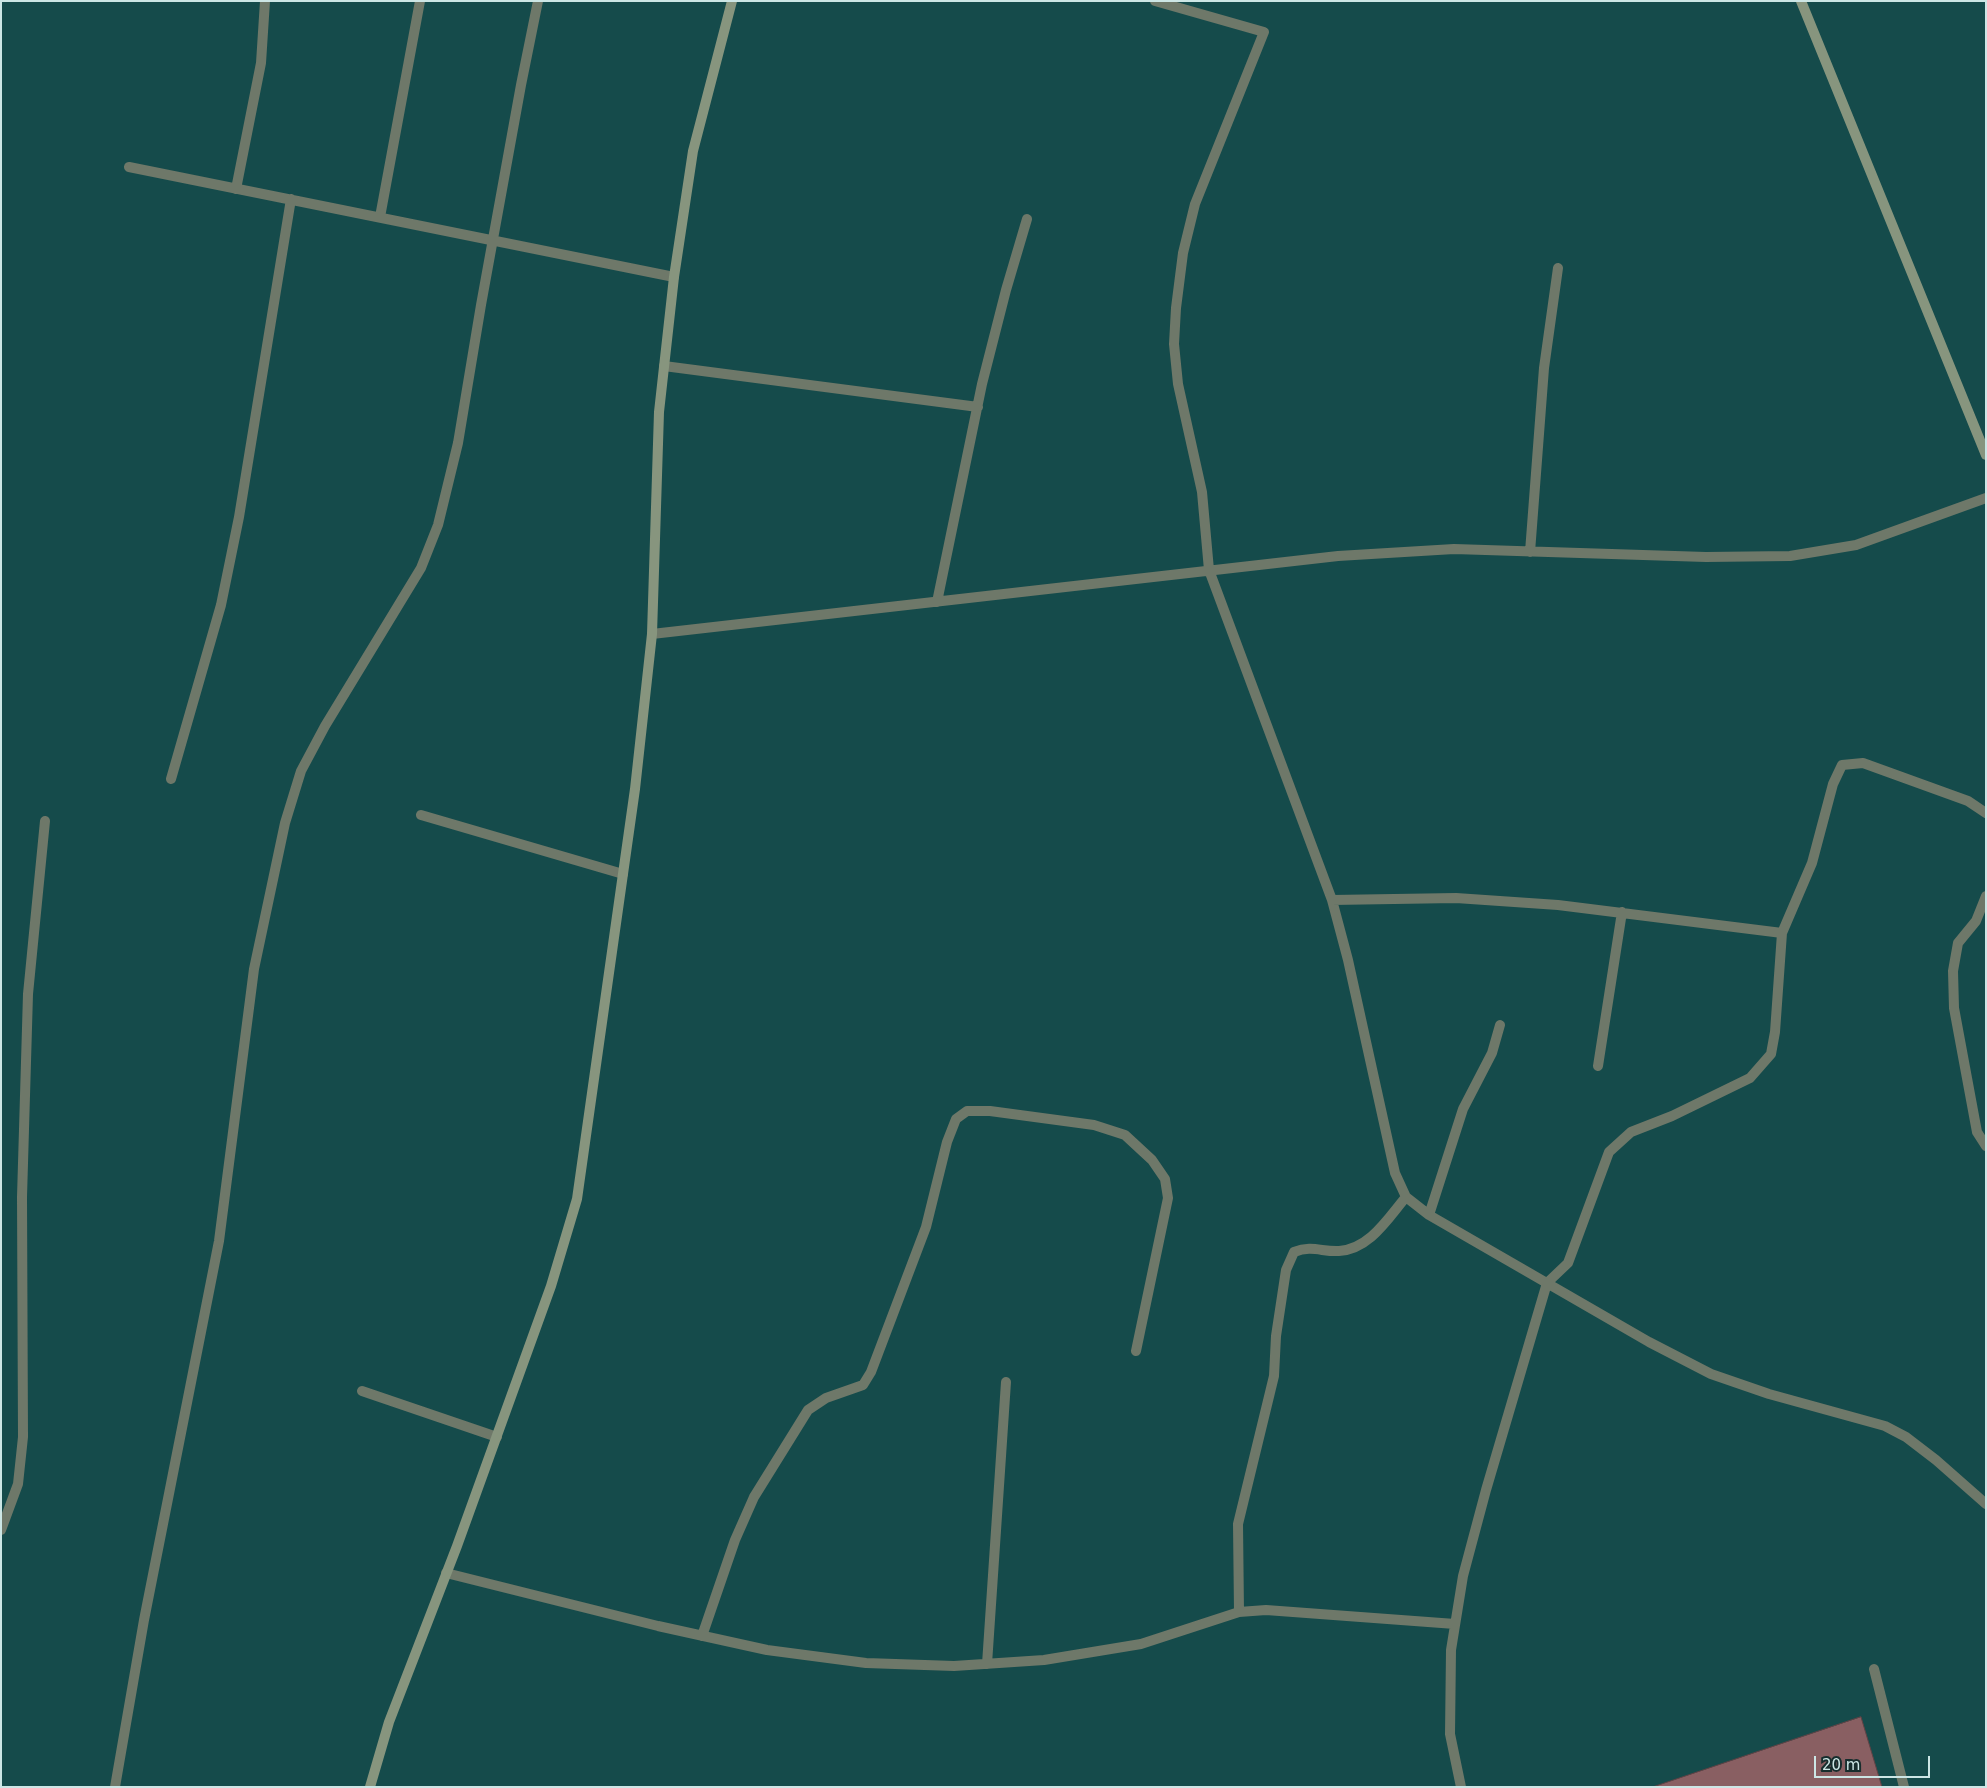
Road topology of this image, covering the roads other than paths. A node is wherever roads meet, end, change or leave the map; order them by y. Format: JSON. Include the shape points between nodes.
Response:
{"nodes":[{"id":1,"x":265,"y":1,"type":"edge"},
{"id":2,"x":420,"y":1,"type":"edge"},
{"id":3,"x":538,"y":1,"type":"edge"},
{"id":4,"x":732,"y":1,"type":"edge"},
{"id":5,"x":1155,"y":1,"type":"edge"},
{"id":6,"x":1800,"y":1,"type":"edge"},
{"id":7,"x":129,"y":167,"type":"dead end"},
{"id":8,"x":236,"y":188,"type":"junction"},
{"id":9,"x":291,"y":200,"type":"junction"},
{"id":10,"x":380,"y":217,"type":"junction"},
{"id":11,"x":1027,"y":219,"type":"dead end"},
{"id":12,"x":493,"y":240,"type":"junction"},
{"id":13,"x":1558,"y":268,"type":"dead end"},
{"id":14,"x":674,"y":277,"type":"junction"},
{"id":15,"x":664,"y":366,"type":"junction"},
{"id":16,"x":978,"y":407,"type":"junction"},
{"id":17,"x":1986,"y":455,"type":"edge"},
{"id":18,"x":1986,"y":498,"type":"edge"},
{"id":19,"x":1530,"y":552,"type":"junction"},
{"id":20,"x":1208,"y":570,"type":"junction"},
{"id":21,"x":937,"y":602,"type":"junction"},
{"id":22,"x":652,"y":634,"type":"junction"},
{"id":23,"x":171,"y":780,"type":"dead end"},
{"id":24,"x":1986,"y":813,"type":"edge"},
{"id":25,"x":421,"y":815,"type":"dead end"},
{"id":26,"x":45,"y":820,"type":"dead end"},
{"id":27,"x":623,"y":874,"type":"junction"},
{"id":28,"x":1986,"y":896,"type":"edge"},
{"id":29,"x":1332,"y":900,"type":"junction"},
{"id":30,"x":1622,"y":912,"type":"junction"},
{"id":31,"x":1782,"y":933,"type":"junction"},
{"id":32,"x":1500,"y":1025,"type":"dead end"},
{"id":33,"x":1598,"y":1066,"type":"dead end"},
{"id":34,"x":1986,"y":1146,"type":"edge"},
{"id":35,"x":1406,"y":1196,"type":"junction"},
{"id":36,"x":1429,"y":1215,"type":"junction"},
{"id":37,"x":1547,"y":1283,"type":"junction"},
{"id":38,"x":1136,"y":1351,"type":"dead end"},
{"id":39,"x":1006,"y":1382,"type":"dead end"},
{"id":40,"x":362,"y":1391,"type":"dead end"},
{"id":41,"x":497,"y":1436,"type":"junction"},
{"id":42,"x":1986,"y":1504,"type":"edge"},
{"id":43,"x":1,"y":1530,"type":"edge"},
{"id":44,"x":446,"y":1572,"type":"junction"},
{"id":45,"x":1239,"y":1612,"type":"junction"},
{"id":46,"x":1455,"y":1624,"type":"junction"},
{"id":47,"x":702,"y":1636,"type":"junction"},
{"id":48,"x":987,"y":1664,"type":"junction"},
{"id":49,"x":1874,"y":1669,"type":"dead end"},
{"id":50,"x":114,"y":1787,"type":"edge"},
{"id":51,"x":370,"y":1787,"type":"edge"},
{"id":52,"x":1461,"y":1787,"type":"edge"},
{"id":53,"x":1904,"y":1787,"type":"edge"}],
"edges":[{"from":1,"to":8,"type":"street","via":[[261,63]]},
{"from":2,"to":10,"type":"street"},
{"from":3,"to":12,"type":"street"},
{"from":4,"to":14,"type":"street","via":[[693,151]]},
{"from":5,"to":20,"type":"street","via":[[1264,32],[1195,204],[1183,253],[1176,308],[1174,344],[1178,384],[1202,492]]},
{"from":6,"to":17,"type":"street"},
{"from":7,"to":8,"type":"street"},
{"from":8,"to":9,"type":"street"},
{"from":9,"to":10,"type":"street"},
{"from":9,"to":23,"type":"street","via":[[222,605]]},
{"from":10,"to":12,"type":"street"},
{"from":11,"to":16,"type":"street"},
{"from":12,"to":14,"type":"street"},
{"from":12,"to":50,"type":"street","via":[[458,443],[438,525],[421,568],[301,771],[285,823],[254,969],[219,1242]]},
{"from":13,"to":19,"type":"street","via":[[1544,368]]},
{"from":14,"to":15,"type":"street"},
{"from":15,"to":16,"type":"street"},
{"from":15,"to":22,"type":"street","via":[[659,412]]},
{"from":16,"to":21,"type":"street"},
{"from":18,"to":19,"type":"street","via":[[1856,545],[1790,556],[1706,558]]},
{"from":19,"to":20,"type":"street","via":[[1454,549],[1338,556]]},
{"from":20,"to":21,"type":"street"},
{"from":20,"to":29,"type":"street"},
{"from":21,"to":22,"type":"street"},
{"from":22,"to":27,"type":"street"},
{"from":24,"to":31,"type":"street","via":[[1968,801],[1863,764],[1842,765],[1833,784],[1812,863]]},
{"from":25,"to":27,"type":"street"},
{"from":26,"to":43,"type":"street","via":[[28,994],[22,1196],[23,1436],[18,1484]]},
{"from":27,"to":41,"type":"street","via":[[577,1199],[552,1286]]},
{"from":28,"to":34,"type":"street","via":[[1976,921],[1958,943],[1953,971],[1954,1008],[1977,1132]]},
{"from":29,"to":30,"type":"street","via":[[1456,898]]},
{"from":29,"to":35,"type":"street","via":[[1395,1173]]},
{"from":30,"to":31,"type":"street"},
{"from":30,"to":33,"type":"street"},
{"from":31,"to":37,"type":"street","via":[[1771,1054],[1750,1078],[1631,1132],[1609,1152],[1568,1263]]},
{"from":32,"to":36,"type":"street","via":[[1492,1054],[1462,1109]]},
{"from":35,"to":36,"type":"street"},
{"from":35,"to":45,"type":"street","via":[[1370,1238],[1355,1248],[1339,1251],[1305,1248],[1294,1252],[1286,1270],[1276,1336],[1274,1376],[1238,1524]]},
{"from":36,"to":37,"type":"street"},
{"from":37,"to":42,"type":"street","via":[[1711,1374],[1769,1394],[1885,1426],[1906,1436]]},
{"from":37,"to":46,"type":"street","via":[[1462,1576]]},
{"from":38,"to":47,"type":"street","via":[[1168,1198],[1165,1179],[1152,1160],[1125,1135],[1094,1125],[990,1111],[967,1111],[956,1119],[947,1142],[926,1227],[871,1372],[863,1384],[826,1398],[808,1410],[754,1498],[735,1540]]},
{"from":39,"to":48,"type":"street"},
{"from":40,"to":41,"type":"street"},
{"from":41,"to":44,"type":"street"},
{"from":44,"to":47,"type":"street"},
{"from":44,"to":51,"type":"street","via":[[389,1722]]},
{"from":45,"to":46,"type":"street","via":[[1266,1610]]},
{"from":45,"to":48,"type":"street","via":[[1141,1644],[1044,1660]]},
{"from":46,"to":52,"type":"street","via":[[1451,1650],[1450,1734]]},
{"from":47,"to":48,"type":"street","via":[[767,1650],[866,1663]]},
{"from":49,"to":53,"type":"street"}]}
